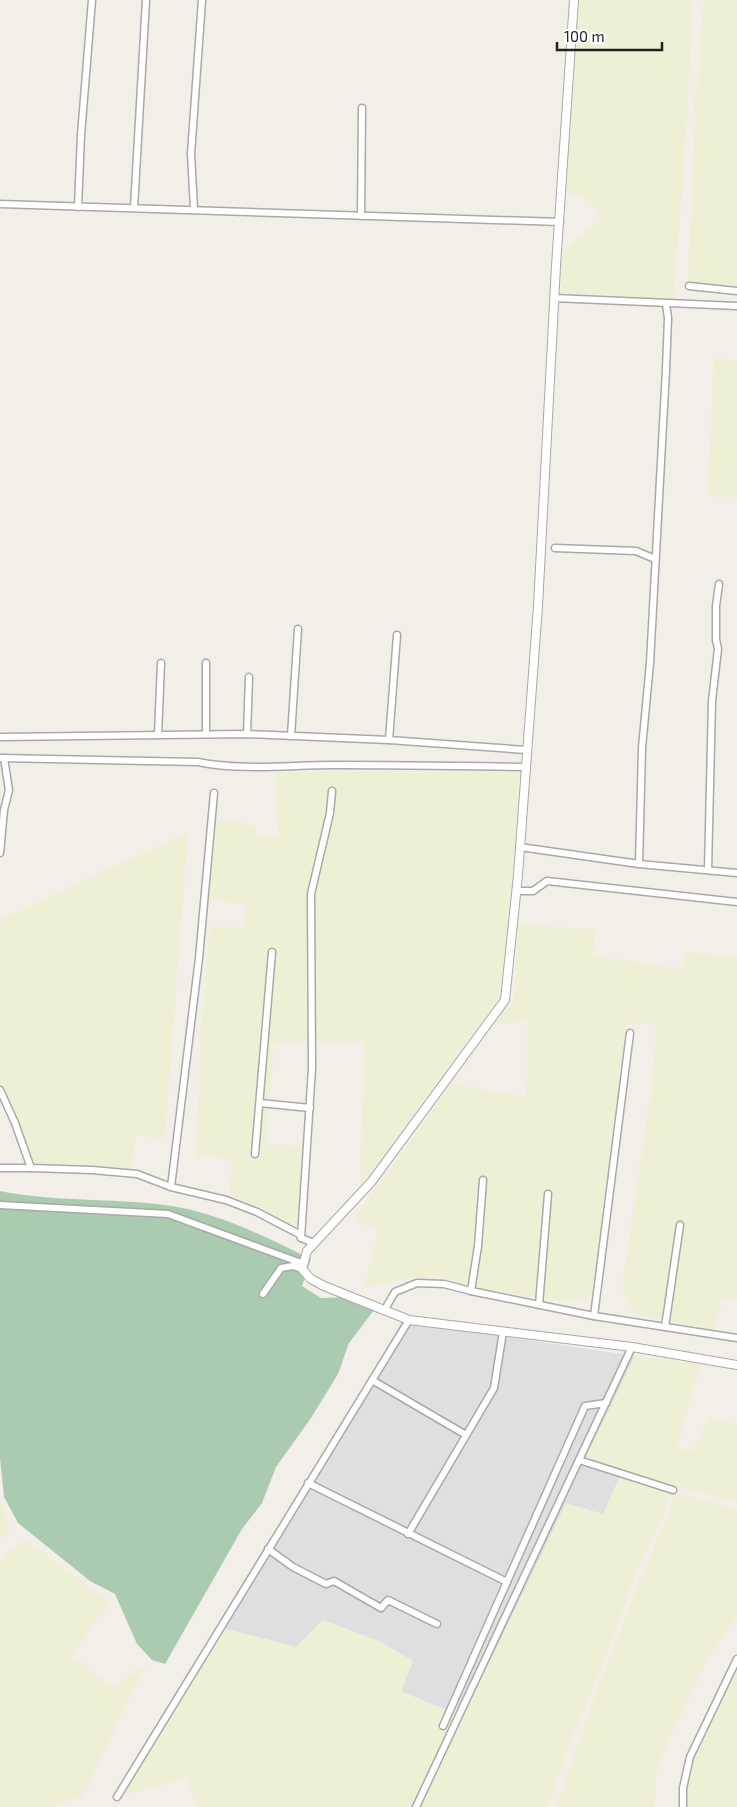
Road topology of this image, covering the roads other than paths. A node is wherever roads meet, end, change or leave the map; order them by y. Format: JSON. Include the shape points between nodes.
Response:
{"nodes":[{"id":1,"x":92,"y":0,"type":"edge"},
{"id":2,"x":146,"y":0,"type":"edge"},
{"id":3,"x":202,"y":0,"type":"edge"},
{"id":4,"x":574,"y":0,"type":"edge"},
{"id":5,"x":362,"y":108,"type":"dead end"},
{"id":6,"x":0,"y":204,"type":"edge"},
{"id":7,"x":78,"y":207,"type":"junction"},
{"id":8,"x":134,"y":208,"type":"junction"},
{"id":9,"x":194,"y":209,"type":"junction"},
{"id":10,"x":361,"y":216,"type":"junction"},
{"id":11,"x":560,"y":222,"type":"junction"},
{"id":12,"x":689,"y":286,"type":"dead end"},
{"id":13,"x":737,"y":291,"type":"edge"},
{"id":14,"x":554,"y":298,"type":"junction"},
{"id":15,"x":666,"y":304,"type":"junction"},
{"id":16,"x":737,"y":306,"type":"edge"},
{"id":17,"x":555,"y":548,"type":"dead end"},
{"id":18,"x":655,"y":559,"type":"junction"},
{"id":19,"x":719,"y":584,"type":"dead end"},
{"id":20,"x":298,"y":629,"type":"dead end"},
{"id":21,"x":397,"y":635,"type":"dead end"},
{"id":22,"x":206,"y":662,"type":"dead end"},
{"id":23,"x":162,"y":663,"type":"dead end"},
{"id":24,"x":249,"y":677,"type":"dead end"},
{"id":25,"x":206,"y":734,"type":"junction"},
{"id":26,"x":247,"y":734,"type":"junction"},
{"id":27,"x":158,"y":735,"type":"junction"},
{"id":28,"x":291,"y":736,"type":"junction"},
{"id":29,"x":0,"y":737,"type":"edge"},
{"id":30,"x":389,"y":740,"type":"junction"},
{"id":31,"x":526,"y":750,"type":"junction"},
{"id":32,"x":2,"y":758,"type":"edge"},
{"id":33,"x":525,"y":767,"type":"junction"},
{"id":34,"x":332,"y":791,"type":"dead end"},
{"id":35,"x":214,"y":793,"type":"dead end"},
{"id":36,"x":520,"y":848,"type":"junction"},
{"id":37,"x":0,"y":853,"type":"edge"},
{"id":38,"x":639,"y":864,"type":"junction"},
{"id":39,"x":708,"y":870,"type":"junction"},
{"id":40,"x":737,"y":873,"type":"edge"},
{"id":41,"x":516,"y":891,"type":"junction"},
{"id":42,"x":737,"y":902,"type":"edge"},
{"id":43,"x":272,"y":952,"type":"dead end"},
{"id":44,"x":630,"y":1033,"type":"dead end"},
{"id":45,"x":0,"y":1090,"type":"edge"},
{"id":46,"x":260,"y":1103,"type":"junction"},
{"id":47,"x":310,"y":1108,"type":"junction"},
{"id":48,"x":256,"y":1154,"type":"dead end"},
{"id":49,"x":0,"y":1168,"type":"edge"},
{"id":50,"x":30,"y":1168,"type":"junction"},
{"id":51,"x":483,"y":1180,"type":"dead end"},
{"id":52,"x":171,"y":1187,"type":"junction"},
{"id":53,"x":548,"y":1194,"type":"dead end"},
{"id":54,"x":0,"y":1205,"type":"edge"},
{"id":55,"x":680,"y":1225,"type":"dead end"},
{"id":56,"x":301,"y":1238,"type":"junction"},
{"id":57,"x":314,"y":1242,"type":"junction"},
{"id":58,"x":303,"y":1267,"type":"junction"},
{"id":59,"x":471,"y":1291,"type":"junction"},
{"id":60,"x":263,"y":1294,"type":"dead end"},
{"id":61,"x":539,"y":1305,"type":"junction"},
{"id":62,"x":385,"y":1309,"type":"junction"},
{"id":63,"x":594,"y":1316,"type":"junction"},
{"id":64,"x":409,"y":1320,"type":"junction"},
{"id":65,"x":665,"y":1327,"type":"junction"},
{"id":66,"x":503,"y":1332,"type":"junction"},
{"id":67,"x":737,"y":1338,"type":"edge"},
{"id":68,"x":632,"y":1347,"type":"junction"},
{"id":69,"x":737,"y":1365,"type":"edge"},
{"id":70,"x":372,"y":1380,"type":"junction"},
{"id":71,"x":606,"y":1403,"type":"junction"},
{"id":72,"x":466,"y":1436,"type":"junction"},
{"id":73,"x":579,"y":1460,"type":"junction"},
{"id":74,"x":308,"y":1483,"type":"junction"},
{"id":75,"x":673,"y":1490,"type":"dead end"},
{"id":76,"x":408,"y":1534,"type":"junction"},
{"id":77,"x":268,"y":1549,"type":"junction"},
{"id":78,"x":508,"y":1582,"type":"junction"},
{"id":79,"x":437,"y":1624,"type":"dead end"},
{"id":80,"x":737,"y":1659,"type":"edge"},
{"id":81,"x":443,"y":1726,"type":"dead end"},
{"id":82,"x":117,"y":1796,"type":"dead end"},
{"id":83,"x":416,"y":1807,"type":"edge"},
{"id":84,"x":683,"y":1807,"type":"edge"}],
"edges":[{"from":1,"to":7,"type":"street"},
{"from":2,"to":8,"type":"street"},
{"from":3,"to":9,"type":"street","via":[[191,154]]},
{"from":4,"to":11,"type":"street"},
{"from":5,"to":10,"type":"street"},
{"from":6,"to":7,"type":"street"},
{"from":7,"to":8,"type":"street"},
{"from":8,"to":9,"type":"street"},
{"from":9,"to":10,"type":"street"},
{"from":10,"to":11,"type":"street"},
{"from":11,"to":14,"type":"street"},
{"from":12,"to":13,"type":"street"},
{"from":14,"to":15,"type":"street"},
{"from":14,"to":31,"type":"street","via":[[538,606]]},
{"from":15,"to":16,"type":"street"},
{"from":15,"to":18,"type":"street","via":[[666,380]]},
{"from":17,"to":18,"type":"street","via":[[636,551]]},
{"from":18,"to":38,"type":"street","via":[[642,748]]},
{"from":19,"to":39,"type":"street"},
{"from":20,"to":28,"type":"street"},
{"from":21,"to":30,"type":"street"},
{"from":22,"to":25,"type":"street"},
{"from":23,"to":27,"type":"street"},
{"from":24,"to":26,"type":"street"},
{"from":25,"to":26,"type":"street"},
{"from":25,"to":27,"type":"street"},
{"from":26,"to":28,"type":"street"},
{"from":27,"to":29,"type":"street"},
{"from":28,"to":30,"type":"street"},
{"from":30,"to":31,"type":"street"},
{"from":31,"to":33,"type":"street"},
{"from":32,"to":33,"type":"street","via":[[198,762],[268,768],[332,765]]},
{"from":32,"to":37,"type":"street","via":[[9,790]]},
{"from":33,"to":36,"type":"street"},
{"from":34,"to":47,"type":"street","via":[[311,894]]},
{"from":35,"to":52,"type":"street","via":[[199,958]]},
{"from":36,"to":38,"type":"street"},
{"from":36,"to":41,"type":"street"},
{"from":38,"to":39,"type":"street"},
{"from":39,"to":40,"type":"street"},
{"from":41,"to":42,"type":"street","via":[[533,891],[547,881]]},
{"from":41,"to":57,"type":"street","via":[[505,1000],[372,1181]]},
{"from":43,"to":46,"type":"street"},
{"from":44,"to":63,"type":"street"},
{"from":45,"to":50,"type":"street"},
{"from":46,"to":47,"type":"street"},
{"from":46,"to":48,"type":"street"},
{"from":47,"to":56,"type":"street"},
{"from":49,"to":50,"type":"street"},
{"from":50,"to":52,"type":"street","via":[[137,1174]]},
{"from":51,"to":59,"type":"street"},
{"from":52,"to":56,"type":"street","via":[[219,1198],[257,1212]]},
{"from":53,"to":61,"type":"street"},
{"from":54,"to":58,"type":"street","via":[[168,1214]]},
{"from":55,"to":65,"type":"street"},
{"from":56,"to":57,"type":"street"},
{"from":57,"to":58,"type":"street","via":[[307,1251]]},
{"from":58,"to":60,"type":"street","via":[[281,1268]]},
{"from":58,"to":62,"type":"street","via":[[311,1279],[324,1286]]},
{"from":59,"to":61,"type":"street"},
{"from":59,"to":62,"type":"street","via":[[444,1284],[417,1284],[395,1292]]},
{"from":61,"to":63,"type":"street"},
{"from":62,"to":64,"type":"street"},
{"from":63,"to":65,"type":"street"},
{"from":64,"to":66,"type":"street"},
{"from":64,"to":70,"type":"street"},
{"from":65,"to":67,"type":"street"},
{"from":66,"to":68,"type":"street"},
{"from":66,"to":72,"type":"street","via":[[494,1388]]},
{"from":68,"to":69,"type":"street"},
{"from":68,"to":71,"type":"street"},
{"from":70,"to":72,"type":"street"},
{"from":70,"to":74,"type":"street"},
{"from":71,"to":73,"type":"street"},
{"from":71,"to":78,"type":"street","via":[[585,1406]]},
{"from":72,"to":76,"type":"street"},
{"from":73,"to":75,"type":"street"},
{"from":73,"to":83,"type":"street"},
{"from":74,"to":76,"type":"street"},
{"from":74,"to":77,"type":"street"},
{"from":76,"to":78,"type":"street"},
{"from":77,"to":79,"type":"street","via":[[326,1584],[334,1581],[381,1608],[388,1600]]},
{"from":77,"to":82,"type":"street"},
{"from":78,"to":81,"type":"street"},
{"from":80,"to":84,"type":"street","via":[[690,1757],[683,1788]]}]}
